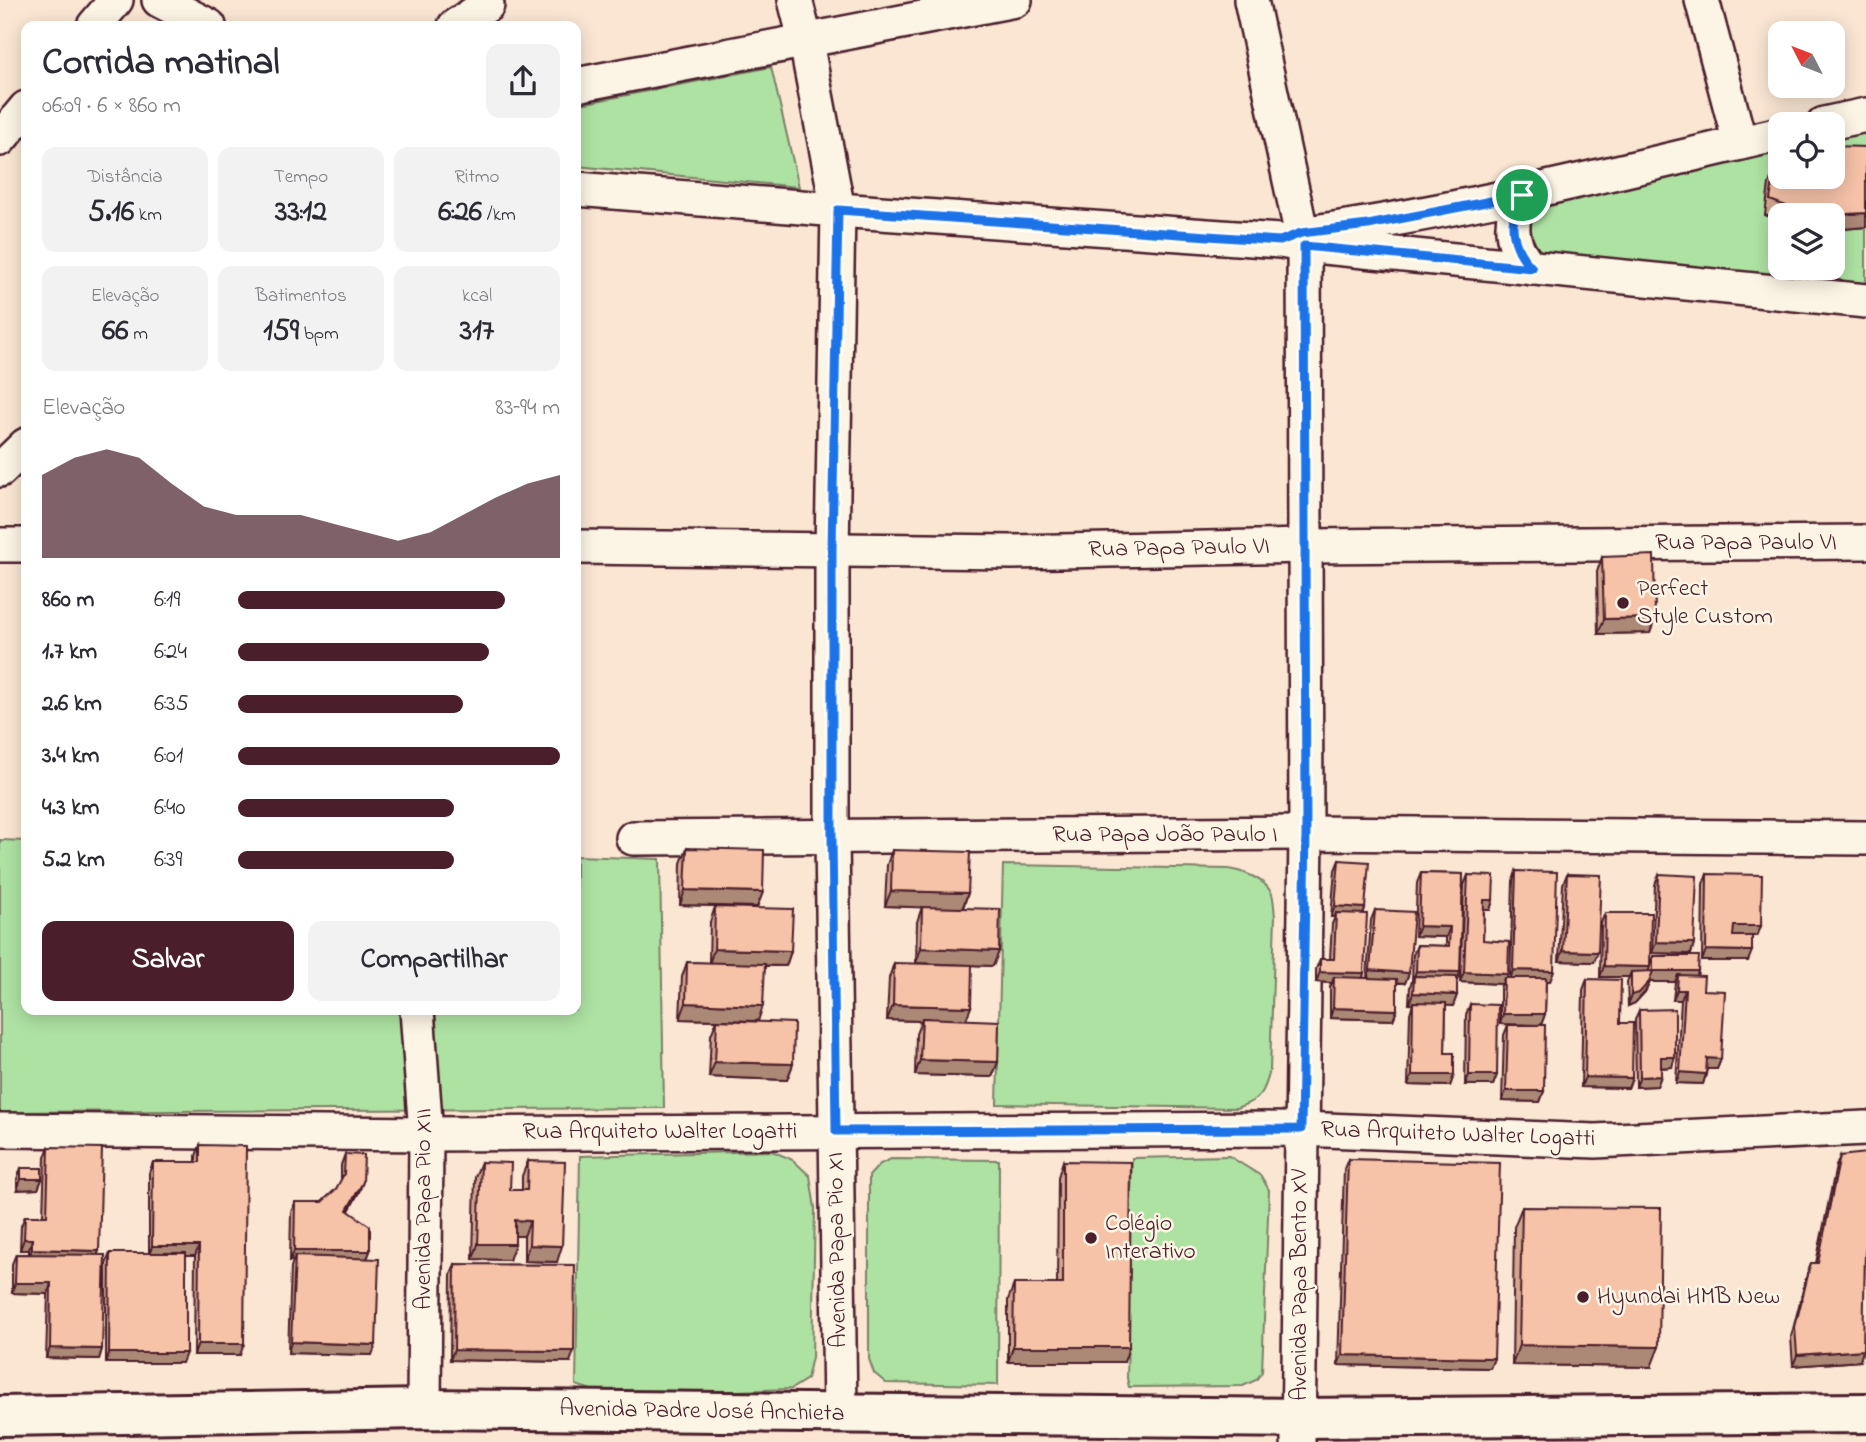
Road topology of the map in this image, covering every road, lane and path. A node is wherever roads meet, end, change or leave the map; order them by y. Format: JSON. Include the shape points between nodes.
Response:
{"nodes":[{"id":1,"x":116,"y":0,"type":"edge"},
{"id":2,"x":159,"y":0,"type":"edge"},
{"id":3,"x":795,"y":0,"type":"edge"},
{"id":4,"x":1015,"y":0,"type":"edge"},
{"id":5,"x":1251,"y":0,"type":"edge"},
{"id":6,"x":1702,"y":0,"type":"edge"},
{"id":7,"x":484,"y":10,"type":"edge"},
{"id":8,"x":98,"y":21,"type":"edge"},
{"id":9,"x":199,"y":21,"type":"edge"},
{"id":10,"x":464,"y":21,"type":"edge"},
{"id":11,"x":806,"y":42,"type":"junction"},
{"id":12,"x":581,"y":84,"type":"edge"},
{"id":13,"x":21,"y":114,"type":"edge"},
{"id":14,"x":1866,"y":115,"type":"edge"},
{"id":15,"x":1845,"y":120,"type":"edge"},
{"id":16,"x":1768,"y":137,"type":"edge"},
{"id":17,"x":0,"y":139,"type":"edge"},
{"id":18,"x":1740,"y":143,"type":"junction"},
{"id":19,"x":581,"y":189,"type":"edge"},
{"id":20,"x":1522,"y":195,"type":"junction"},
{"id":21,"x":838,"y":210,"type":"junction"},
{"id":22,"x":1295,"y":240,"type":"junction"},
{"id":23,"x":1532,"y":268,"type":"junction"},
{"id":24,"x":1866,"y":301,"type":"edge"},
{"id":25,"x":21,"y":450,"type":"edge"},
{"id":26,"x":0,"y":470,"type":"edge"},
{"id":27,"x":1866,"y":542,"type":"edge"},
{"id":28,"x":0,"y":545,"type":"edge"},
{"id":29,"x":21,"y":545,"type":"edge"},
{"id":30,"x":1305,"y":546,"type":"junction"},
{"id":31,"x":581,"y":547,"type":"edge"},
{"id":32,"x":832,"y":551,"type":"junction"},
{"id":33,"x":1306,"y":833,"type":"junction"},
{"id":34,"x":832,"y":837,"type":"junction"},
{"id":35,"x":633,"y":838,"type":"dead end"},
{"id":36,"x":1866,"y":838,"type":"edge"},
{"id":37,"x":417,"y":1015,"type":"edge"},
{"id":38,"x":1866,"y":1128,"type":"edge"},
{"id":39,"x":1301,"y":1129,"type":"junction"},
{"id":40,"x":0,"y":1130,"type":"edge"},
{"id":41,"x":836,"y":1131,"type":"junction"},
{"id":42,"x":426,"y":1133,"type":"junction"},
{"id":43,"x":425,"y":1409,"type":"junction"},
{"id":44,"x":840,"y":1413,"type":"junction"},
{"id":45,"x":1866,"y":1413,"type":"edge"},
{"id":46,"x":0,"y":1416,"type":"edge"},
{"id":47,"x":1298,"y":1430,"type":"edge"}],
"edges":[{"from":1,"to":8,"type":"street"},
{"from":2,"to":9,"type":"street"},
{"from":3,"to":11,"type":"street","name":"Avenida Papa Pio XI"},
{"from":4,"to":11,"type":"street"},
{"from":5,"to":22,"type":"street","name":"Avenida Papa Bento XV"},
{"from":6,"to":18,"type":"street"},
{"from":7,"to":10,"type":"street"},
{"from":11,"to":12,"type":"street"},
{"from":11,"to":21,"type":"street","name":"Avenida Papa Pio XI"},
{"from":13,"to":17,"type":"street"},
{"from":14,"to":15,"type":"street"},
{"from":16,"to":18,"type":"street"},
{"from":18,"to":20,"type":"street"},
{"from":19,"to":21,"type":"street"},
{"from":20,"to":22,"type":"street"},
{"from":20,"to":23,"type":"street","via":[[1512,229],[1516,247]]},
{"from":21,"to":22,"type":"street"},
{"from":21,"to":32,"type":"street","name":"Avenida Papa Pio XI"},
{"from":22,"to":23,"type":"street"},
{"from":22,"to":30,"type":"street","name":"Avenida Papa Bento XV"},
{"from":23,"to":24,"type":"street"},
{"from":25,"to":26,"type":"street"},
{"from":27,"to":30,"type":"street","name":"Rua Papa Paulo VI"},
{"from":28,"to":29,"type":"street"},
{"from":30,"to":32,"type":"street","name":"Rua Papa Paulo VI"},
{"from":30,"to":33,"type":"street","name":"Avenida Papa Bento XV"},
{"from":31,"to":32,"type":"street","name":"Rua Papa Paulo VI"},
{"from":32,"to":34,"type":"street","name":"Avenida Papa Pio XI"},
{"from":33,"to":34,"type":"street","name":"Rua Papa João Paulo I"},
{"from":33,"to":36,"type":"street","name":"Rua Papa João Paulo I"},
{"from":33,"to":39,"type":"street","name":"Avenida Papa Bento XV"},
{"from":34,"to":35,"type":"street","name":"Rua Papa João Paulo I"},
{"from":34,"to":41,"type":"street","name":"Avenida Papa Pio XI"},
{"from":37,"to":42,"type":"street","name":"Avenida Papa Pio XII"},
{"from":38,"to":39,"type":"street","name":"Rua Arquiteto Walter Logatti","via":[[1595,1141]]},
{"from":39,"to":41,"type":"street","name":"Rua Arquiteto Walter Logatti"},
{"from":39,"to":47,"type":"street","name":"Avenida Papa Bento XV"},
{"from":40,"to":42,"type":"street","name":"Rua Arquiteto Walter Logatti"},
{"from":41,"to":42,"type":"street","name":"Rua Arquiteto Walter Logatti"},
{"from":41,"to":44,"type":"street","name":"Avenida Papa Pio XI"},
{"from":42,"to":43,"type":"street","name":"Avenida Papa Pio XII"},
{"from":43,"to":44,"type":"main road","name":"Avenida Padre José Anchieta"},
{"from":43,"to":46,"type":"main road","name":"Avenida Padre José Anchieta"},
{"from":44,"to":47,"type":"main road","name":"Avenida Padre José Anchieta"},
{"from":45,"to":47,"type":"main road","name":"Avenida Padre José Anchieta"}]}
